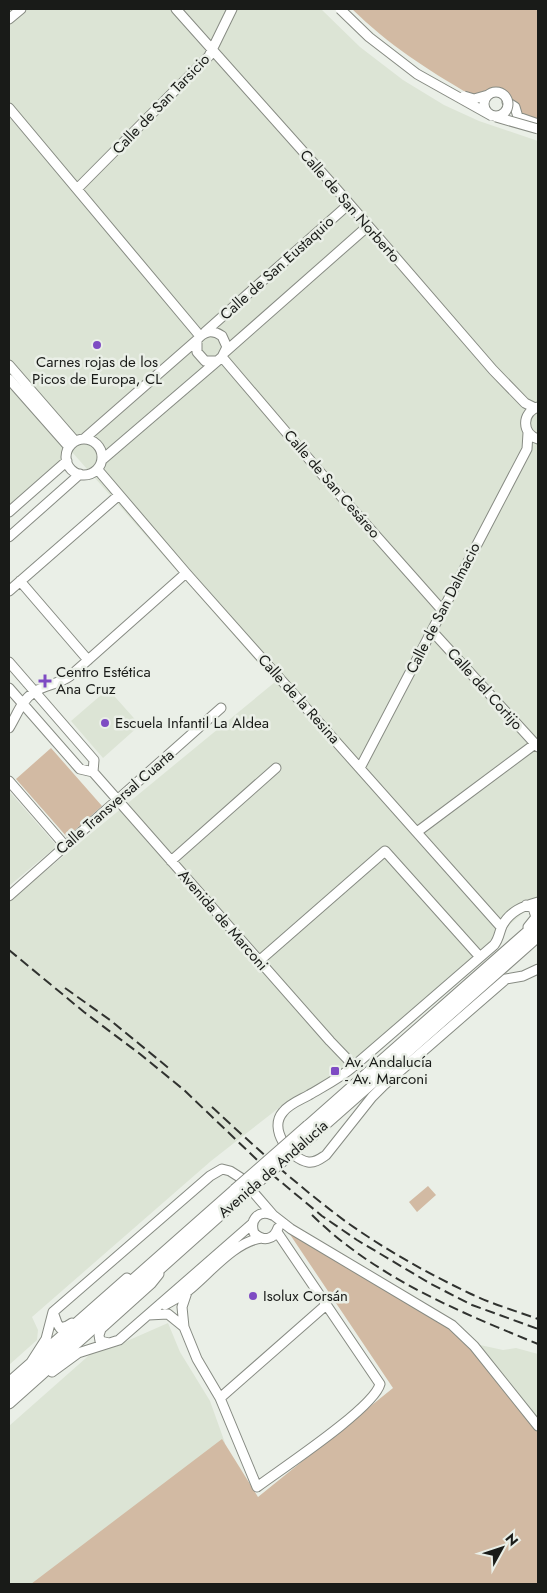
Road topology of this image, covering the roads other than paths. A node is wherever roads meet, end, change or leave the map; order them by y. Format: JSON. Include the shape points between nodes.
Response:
{"nodes":[{"id":1,"x":21,"y":9,"type":"edge"},
{"id":2,"x":176,"y":9,"type":"edge"},
{"id":3,"x":232,"y":9,"type":"edge"},
{"id":4,"x":340,"y":9,"type":"edge"},
{"id":5,"x":346,"y":9,"type":"edge"},
{"id":6,"x":9,"y":19,"type":"edge"},
{"id":7,"x":212,"y":50,"type":"junction"},
{"id":8,"x":488,"y":95,"type":"junction"},
{"id":9,"x":508,"y":102,"type":"junction"},
{"id":10,"x":9,"y":108,"type":"edge"},
{"id":11,"x":493,"y":116,"type":"junction"},
{"id":12,"x":538,"y":124,"type":"edge"},
{"id":13,"x":538,"y":129,"type":"edge"},
{"id":14,"x":77,"y":189,"type":"junction"},
{"id":15,"x":349,"y":204,"type":"junction"},
{"id":16,"x":368,"y":226,"type":"junction"},
{"id":17,"x":201,"y":336,"type":"junction"},
{"id":18,"x":221,"y":357,"type":"junction"},
{"id":19,"x":9,"y":365,"type":"edge"},
{"id":20,"x":9,"y":379,"type":"edge"},
{"id":21,"x":525,"y":403,"type":"junction"},
{"id":22,"x":537,"y":407,"type":"edge"},
{"id":23,"x":527,"y":414,"type":"junction"},
{"id":24,"x":528,"y":433,"type":"junction"},
{"id":25,"x":85,"y":438,"type":"junction"},
{"id":26,"x":538,"y":440,"type":"edge"},
{"id":27,"x":72,"y":444,"type":"junction"},
{"id":28,"x":527,"y":449,"type":"junction"},
{"id":29,"x":103,"y":459,"type":"junction"},
{"id":30,"x":67,"y":461,"type":"junction"},
{"id":31,"x":98,"y":470,"type":"junction"},
{"id":32,"x":80,"y":474,"type":"junction"},
{"id":33,"x":119,"y":495,"type":"junction"},
{"id":34,"x":9,"y":512,"type":"edge"},
{"id":35,"x":9,"y":537,"type":"edge"},
{"id":36,"x":186,"y":573,"type":"junction"},
{"id":37,"x":20,"y":582,"type":"junction"},
{"id":38,"x":9,"y":591,"type":"edge"},
{"id":39,"x":442,"y":610,"type":"junction"},
{"id":40,"x":432,"y":631,"type":"junction"},
{"id":41,"x":88,"y":660,"type":"junction"},
{"id":42,"x":9,"y":662,"type":"edge"},
{"id":43,"x":28,"y":684,"type":"junction"},
{"id":44,"x":12,"y":691,"type":"edge"},
{"id":45,"x":35,"y":691,"type":"junction"},
{"id":46,"x":42,"y":699,"type":"junction"},
{"id":47,"x":25,"y":706,"type":"junction"},
{"id":48,"x":221,"y":708,"type":"dead end"},
{"id":49,"x":9,"y":728,"type":"edge"},
{"id":50,"x":537,"y":745,"type":"edge"},
{"id":51,"x":276,"y":768,"type":"dead end"},
{"id":52,"x":360,"y":768,"type":"junction"},
{"id":53,"x":93,"y":772,"type":"junction"},
{"id":54,"x":9,"y":781,"type":"edge"},
{"id":55,"x":118,"y":799,"type":"junction"},
{"id":56,"x":417,"y":832,"type":"junction"},
{"id":57,"x":61,"y":841,"type":"dead end"},
{"id":58,"x":171,"y":861,"type":"junction"},
{"id":59,"x":9,"y":896,"type":"edge"},
{"id":60,"x":538,"y":902,"type":"edge"},
{"id":61,"x":526,"y":905,"type":"junction"},
{"id":62,"x":538,"y":923,"type":"edge"},
{"id":63,"x":501,"y":927,"type":"junction"},
{"id":64,"x":536,"y":940,"type":"edge"},
{"id":65,"x":480,"y":957,"type":"junction"},
{"id":66,"x":259,"y":961,"type":"junction"},
{"id":67,"x":493,"y":962,"type":"junction"},
{"id":68,"x":538,"y":969,"type":"edge"},
{"id":69,"x":354,"y":1066,"type":"junction"},
{"id":70,"x":312,"y":1129,"type":"junction"},
{"id":71,"x":238,"y":1193,"type":"junction"},
{"id":72,"x":253,"y":1193,"type":"junction"},
{"id":73,"x":260,"y":1214,"type":"junction"},
{"id":74,"x":274,"y":1216,"type":"junction"},
{"id":75,"x":252,"y":1224,"type":"junction"},
{"id":76,"x":291,"y":1229,"type":"junction"},
{"id":77,"x":278,"y":1230,"type":"junction"},
{"id":78,"x":265,"y":1238,"type":"junction"},
{"id":79,"x":288,"y":1249,"type":"junction"},
{"id":80,"x":169,"y":1261,"type":"junction"},
{"id":81,"x":187,"y":1292,"type":"junction"},
{"id":82,"x":326,"y":1305,"type":"junction"},
{"id":83,"x":94,"y":1306,"type":"junction"},
{"id":84,"x":53,"y":1312,"type":"junction"},
{"id":85,"x":148,"y":1315,"type":"junction"},
{"id":86,"x":184,"y":1327,"type":"junction"},
{"id":87,"x":112,"y":1343,"type":"junction"},
{"id":88,"x":30,"y":1364,"type":"junction"},
{"id":89,"x":54,"y":1370,"type":"junction"},
{"id":90,"x":9,"y":1382,"type":"edge"},
{"id":91,"x":33,"y":1383,"type":"junction"},
{"id":92,"x":9,"y":1390,"type":"edge"},
{"id":93,"x":220,"y":1398,"type":"junction"},
{"id":94,"x":9,"y":1404,"type":"edge"},
{"id":95,"x":9,"y":1409,"type":"edge"},
{"id":96,"x":538,"y":1426,"type":"edge"}],
"edges":[{"from":1,"to":6,"type":"street"},
{"from":2,"to":7,"type":"street","name":"Calle de San Norberto"},
{"from":3,"to":7,"type":"street","name":"Calle de San Tarsicio"},
{"from":4,"to":11,"type":"street","bridge":true,"via":[[401,63]]},
{"from":5,"to":8,"type":"street","bridge":true,"via":[[390,49],[430,77],[465,97],[474,99]]},
{"from":7,"to":14,"type":"street","name":"Calle de San Tarsicio"},
{"from":7,"to":15,"type":"street","name":"Calle de San Norberto"},
{"from":8,"to":9,"type":"street","bridge":true,"via":[[496,92]]},
{"from":8,"to":11,"type":"street","bridge":true,"via":[[484,108]]},
{"from":9,"to":11,"type":"street","bridge":true,"via":[[504,113]]},
{"from":9,"to":12,"type":"street","via":[[518,118]]},
{"from":10,"to":14,"type":"street"},
{"from":11,"to":13,"type":"street","bridge":true},
{"from":14,"to":17,"type":"street"},
{"from":15,"to":16,"type":"street","name":"Calle de San Norberto"},
{"from":15,"to":17,"type":"street","name":"Calle de San Eustaquio"},
{"from":16,"to":18,"type":"street","name":"Calle de San Eustaquio"},
{"from":16,"to":21,"type":"street","name":"Calle de San Norberto"},
{"from":17,"to":18,"type":"street","via":[[197,352],[200,357],[211,362]]},
{"from":17,"to":18,"type":"street","via":[[211,331],[222,336],[227,346]]},
{"from":17,"to":25,"type":"street","name":"Calle de San Eustaquio"},
{"from":18,"to":29,"type":"street","name":"Calle de San Eustaquio"},
{"from":18,"to":39,"type":"street","name":"Calle de San Cesáreo"},
{"from":19,"to":27,"type":"street"},
{"from":20,"to":27,"type":"street"},
{"from":21,"to":22,"type":"street","name":"Calle de San Norberto"},
{"from":21,"to":23,"type":"street"},
{"from":22,"to":23,"type":"street"},
{"from":23,"to":24,"type":"street","name":"Calle de San Dalmacio"},
{"from":24,"to":26,"type":"street"},
{"from":24,"to":28,"type":"street","name":"Calle de San Dalmacio"},
{"from":25,"to":27,"type":"street"},
{"from":25,"to":29,"type":"street","via":[[99,446]]},
{"from":26,"to":28,"type":"street","name":"Calle de San Dalmacio"},
{"from":27,"to":30,"type":"street","via":[[66,454]]},
{"from":28,"to":39,"type":"street","name":"Calle de San Dalmacio"},
{"from":29,"to":31,"type":"street"},
{"from":30,"to":32,"type":"street","via":[[74,472]]},
{"from":30,"to":34,"type":"street"},
{"from":31,"to":32,"type":"street"},
{"from":31,"to":33,"type":"street","name":"Calle de la Resina"},
{"from":32,"to":35,"type":"street"},
{"from":33,"to":36,"type":"street","name":"Calle de la Resina"},
{"from":33,"to":37,"type":"street"},
{"from":36,"to":41,"type":"street"},
{"from":36,"to":52,"type":"street","name":"Calle de la Resina"},
{"from":37,"to":38,"type":"street"},
{"from":37,"to":41,"type":"street"},
{"from":39,"to":40,"type":"street","name":"Calle de San Dalmacio"},
{"from":40,"to":50,"type":"street","name":"Calle del Cortijo"},
{"from":40,"to":52,"type":"street","name":"Calle de San Dalmacio"},
{"from":41,"to":45,"type":"street","via":[[62,681]]},
{"from":42,"to":43,"type":"street"},
{"from":43,"to":44,"type":"street"},
{"from":43,"to":45,"type":"street"},
{"from":44,"to":47,"type":"street"},
{"from":45,"to":46,"type":"street"},
{"from":45,"to":47,"type":"street"},
{"from":46,"to":47,"type":"street","via":[[38,706]]},
{"from":46,"to":53,"type":"street","via":[[94,760]]},
{"from":47,"to":49,"type":"street"},
{"from":47,"to":53,"type":"street","via":[[80,769]]},
{"from":48,"to":55,"type":"street","name":"Calle Transversal Cuarta"},
{"from":50,"to":56,"type":"street"},
{"from":51,"to":58,"type":"street"},
{"from":52,"to":56,"type":"street","name":"Calle de la Resina"},
{"from":53,"to":55,"type":"street","name":"Avenida de Marconi"},
{"from":54,"to":57,"type":"street"},
{"from":55,"to":58,"type":"street","name":"Avenida de Marconi"},
{"from":55,"to":59,"type":"street","name":"Calle Transversal Cuarta"},
{"from":56,"to":63,"type":"street","name":"Calle de la Resina"},
{"from":58,"to":66,"type":"street","name":"Avenida de Marconi"},
{"from":60,"to":61,"type":"street"},
{"from":61,"to":63,"type":"street","via":[[515,910]]},
{"from":61,"to":67,"type":"street","name":"Avenida de Andalucía","via":[[533,908],[536,917]]},
{"from":62,"to":67,"type":"main road","name":"Avenida de Andalucía"},
{"from":63,"to":65,"type":"street","via":[[497,941]]},
{"from":64,"to":70,"type":"main road","name":"Avenida de Andalucía"},
{"from":65,"to":66,"type":"street","via":[[386,852]]},
{"from":65,"to":69,"type":"street"},
{"from":66,"to":69,"type":"street","name":"Avenida de Marconi"},
{"from":67,"to":70,"type":"main road","name":"Avenida de Andalucía"},
{"from":68,"to":69,"type":"street","via":[[506,979],[384,1085],[326,1155],[318,1161],[308,1162],[296,1157],[280,1139],[277,1130],[282,1112]]},
{"from":70,"to":71,"type":"main road","name":"Avenida de Andalucía","bridge":true},
{"from":71,"to":80,"type":"main road","name":"Avenida de Andalucía"},
{"from":71,"to":83,"type":"street","via":[[175,1237]]},
{"from":71,"to":92,"type":"main road","name":"Avenida de Andalucía"},
{"from":72,"to":73,"type":"street"},
{"from":72,"to":74,"type":"street"},
{"from":72,"to":84,"type":"street","via":[[241,1178],[230,1171],[222,1169],[210,1176]]},
{"from":73,"to":74,"type":"street"},
{"from":73,"to":75,"type":"street"},
{"from":74,"to":76,"type":"street"},
{"from":74,"to":77,"type":"street"},
{"from":75,"to":78,"type":"street","via":[[254,1233]]},
{"from":75,"to":85,"type":"street"},
{"from":76,"to":77,"type":"street"},
{"from":76,"to":96,"type":"street","via":[[452,1324],[474,1346]]},
{"from":77,"to":78,"type":"street"},
{"from":77,"to":79,"type":"street"},
{"from":78,"to":79,"type":"street"},
{"from":78,"to":81,"type":"street","via":[[241,1245]]},
{"from":79,"to":82,"type":"street"},
{"from":80,"to":87,"type":"street","via":[[151,1284],[101,1329],[100,1341]]},
{"from":80,"to":91,"type":"main road","name":"Avenida de Andalucía"},
{"from":81,"to":85,"type":"street"},
{"from":81,"to":86,"type":"street","via":[[182,1307]]},
{"from":82,"to":93,"type":"street"},
{"from":82,"to":93,"type":"street","via":[[379,1380],[378,1390],[358,1412],[257,1486]]},
{"from":83,"to":84,"type":"street","via":[[60,1328]]},
{"from":83,"to":88,"type":"street"},
{"from":84,"to":88,"type":"street","via":[[46,1339]]},
{"from":85,"to":86,"type":"street","via":[[168,1314]]},
{"from":85,"to":87,"type":"street"},
{"from":86,"to":93,"type":"street","via":[[197,1359]]},
{"from":87,"to":89,"type":"street","via":[[78,1353]]},
{"from":88,"to":90,"type":"street"},
{"from":89,"to":91,"type":"street"},
{"from":89,"to":95,"type":"street"},
{"from":91,"to":94,"type":"main road","name":"Avenida de Andalucía"}]}
